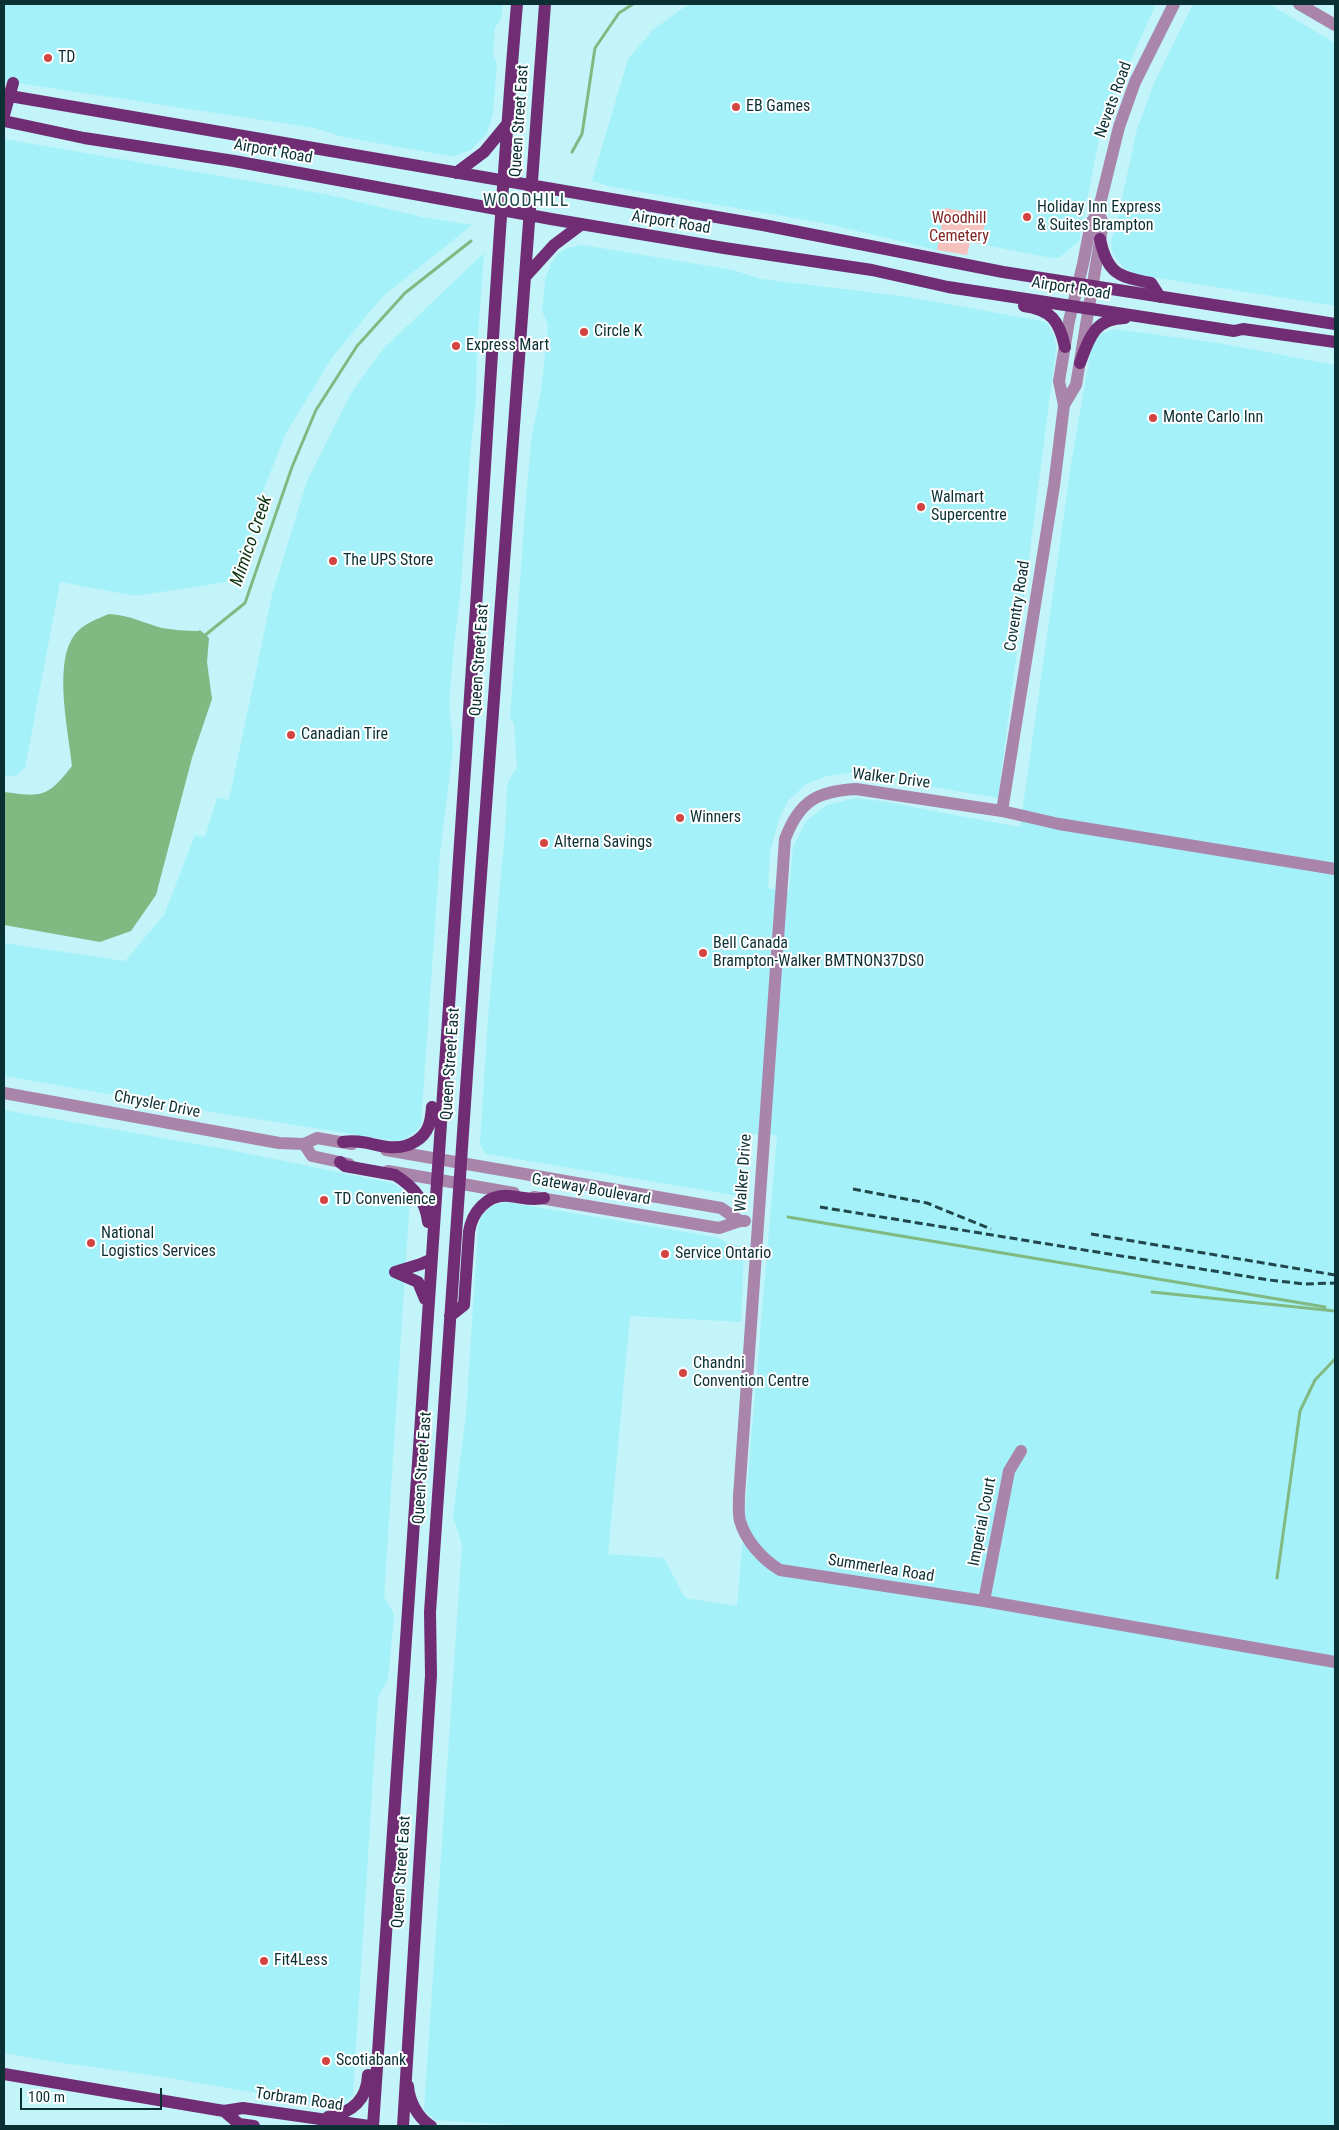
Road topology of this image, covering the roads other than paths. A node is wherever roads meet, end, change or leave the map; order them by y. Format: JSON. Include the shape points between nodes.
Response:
{"nodes":[{"id":1,"x":517,"y":4,"type":"edge"},
{"id":2,"x":545,"y":4,"type":"edge"},
{"id":3,"x":1174,"y":4,"type":"edge"},
{"id":4,"x":1299,"y":4,"type":"edge"},
{"id":5,"x":1335,"y":25,"type":"edge"},
{"id":6,"x":9,"y":91,"type":"edge"},
{"id":7,"x":4,"y":115,"type":"edge"},
{"id":8,"x":4,"y":122,"type":"edge"},
{"id":9,"x":508,"y":123,"type":"junction"},
{"id":10,"x":456,"y":172,"type":"junction"},
{"id":11,"x":503,"y":181,"type":"junction"},
{"id":12,"x":532,"y":186,"type":"junction"},
{"id":13,"x":501,"y":210,"type":"junction"},
{"id":14,"x":1098,"y":212,"type":"junction"},
{"id":15,"x":529,"y":215,"type":"junction"},
{"id":16,"x":582,"y":224,"type":"junction"},
{"id":17,"x":1100,"y":239,"type":"junction"},
{"id":18,"x":525,"y":277,"type":"junction"},
{"id":19,"x":1079,"y":284,"type":"junction"},
{"id":20,"x":1092,"y":287,"type":"junction"},
{"id":21,"x":1002,"y":295,"type":"junction"},
{"id":22,"x":1160,"y":298,"type":"junction"},
{"id":23,"x":1073,"y":306,"type":"junction"},
{"id":24,"x":1089,"y":308,"type":"junction"},
{"id":25,"x":1144,"y":317,"type":"junction"},
{"id":26,"x":1335,"y":324,"type":"edge"},
{"id":27,"x":1335,"y":342,"type":"edge"},
{"id":28,"x":1065,"y":346,"type":"junction"},
{"id":29,"x":1080,"y":362,"type":"junction"},
{"id":30,"x":1064,"y":405,"type":"junction"},
{"id":31,"x":1002,"y":811,"type":"junction"},
{"id":32,"x":1335,"y":870,"type":"edge"},
{"id":33,"x":443,"y":1064,"type":"junction"},
{"id":34,"x":4,"y":1093,"type":"edge"},
{"id":35,"x":342,"y":1142,"type":"junction"},
{"id":36,"x":304,"y":1144,"type":"junction"},
{"id":37,"x":436,"y":1159,"type":"junction"},
{"id":38,"x":340,"y":1162,"type":"junction"},
{"id":39,"x":460,"y":1162,"type":"junction"},
{"id":40,"x":435,"y":1180,"type":"junction"},
{"id":41,"x":459,"y":1184,"type":"junction"},
{"id":42,"x":544,"y":1198,"type":"junction"},
{"id":43,"x":740,"y":1221,"type":"junction"},
{"id":44,"x":757,"y":1222,"type":"junction"},
{"id":45,"x":430,"y":1260,"type":"junction"},
{"id":46,"x":427,"y":1304,"type":"junction"},
{"id":47,"x":450,"y":1316,"type":"junction"},
{"id":48,"x":1021,"y":1451,"type":"dead end"},
{"id":49,"x":984,"y":1601,"type":"junction"},
{"id":50,"x":1335,"y":1662,"type":"edge"},
{"id":51,"x":380,"y":2022,"type":"junction"},
{"id":52,"x":407,"y":2044,"type":"junction"},
{"id":53,"x":4,"y":2074,"type":"edge"},
{"id":54,"x":224,"y":2111,"type":"junction"},
{"id":55,"x":296,"y":2115,"type":"junction"},
{"id":56,"x":254,"y":2126,"type":"edge"},
{"id":57,"x":369,"y":2126,"type":"edge"},
{"id":58,"x":373,"y":2126,"type":"edge"},
{"id":59,"x":403,"y":2126,"type":"edge"},
{"id":60,"x":431,"y":2126,"type":"edge"}],
"edges":[{"from":1,"to":9,"type":"main road","name":"Queen Street East"},
{"from":2,"to":12,"type":"main road","name":"Queen Street East"},
{"from":3,"to":14,"type":"street","name":"Nevets Road","via":[[1135,82],[1117,136]]},
{"from":4,"to":5,"type":"street"},
{"from":6,"to":7,"type":"main road","name":"Airport Road"},
{"from":6,"to":10,"type":"main road","name":"Airport Road"},
{"from":8,"to":13,"type":"main road","name":"Airport Road"},
{"from":9,"to":10,"type":"main road","via":[[484,152]]},
{"from":9,"to":11,"type":"main road","name":"Queen Street East"},
{"from":10,"to":11,"type":"main road","name":"Airport Road"},
{"from":11,"to":12,"type":"main road","name":"Airport Road"},
{"from":11,"to":13,"type":"main road","name":"Queen Street East"},
{"from":12,"to":15,"type":"main road","name":"Queen Street East"},
{"from":12,"to":19,"type":"main road","name":"Airport Road"},
{"from":13,"to":15,"type":"main road","name":"Airport Road"},
{"from":13,"to":33,"type":"main road","name":"Queen Street East"},
{"from":14,"to":17,"type":"street","name":"Nevets Road","via":[[1103,223]]},
{"from":14,"to":19,"type":"street","name":"Nevets Road","via":[[1091,223]]},
{"from":15,"to":16,"type":"main road","name":"Airport Road"},
{"from":15,"to":18,"type":"main road","name":"Queen Street East"},
{"from":16,"to":18,"type":"main road","via":[[554,245]]},
{"from":16,"to":21,"type":"main road","name":"Airport Road","via":[[872,270]]},
{"from":17,"to":20,"type":"street","name":"Nevets Road"},
{"from":17,"to":22,"type":"main road","via":[[1103,254],[1113,270],[1130,280],[1151,283]]},
{"from":18,"to":39,"type":"main road","name":"Queen Street East"},
{"from":19,"to":20,"type":"main road","name":"Airport Road"},
{"from":19,"to":23,"type":"street","name":"Coventry Road"},
{"from":20,"to":22,"type":"main road","name":"Airport Road"},
{"from":20,"to":24,"type":"street","name":"Coventry Road"},
{"from":21,"to":23,"type":"main road","name":"Airport Road"},
{"from":21,"to":28,"type":"main road","via":[[1014,304],[1044,311],[1052,317],[1060,328]]},
{"from":22,"to":26,"type":"main road","name":"Airport Road"},
{"from":23,"to":24,"type":"main road","name":"Airport Road"},
{"from":23,"to":28,"type":"street","name":"Coventry Road"},
{"from":24,"to":25,"type":"main road","name":"Airport Road"},
{"from":24,"to":29,"type":"street","name":"Coventry Road"},
{"from":25,"to":27,"type":"main road","name":"Airport Road"},
{"from":25,"to":29,"type":"main road","via":[[1119,318],[1103,324],[1088,338]]},
{"from":28,"to":30,"type":"street","name":"Coventry Road","via":[[1059,381]]},
{"from":29,"to":30,"type":"street","name":"Coventry Road","via":[[1076,385]]},
{"from":30,"to":31,"type":"street","name":"Coventry Road"},
{"from":31,"to":32,"type":"street","name":"Walker Drive","via":[[1059,824]]},
{"from":31,"to":44,"type":"street","name":"Walker Drive","via":[[856,789],[835,790],[801,807],[790,824],[785,839]]},
{"from":33,"to":35,"type":"main road","via":[[435,1070],[430,1124],[423,1136],[398,1148]]},
{"from":33,"to":37,"type":"main road","name":"Queen Street East"},
{"from":34,"to":36,"type":"street","name":"Chrysler Drive","via":[[216,1133]]},
{"from":35,"to":36,"type":"street","name":"Chrysler Drive","via":[[317,1138]]},
{"from":35,"to":37,"type":"street","name":"Chrysler Drive"},
{"from":36,"to":38,"type":"street","via":[[312,1156]]},
{"from":37,"to":39,"type":"street","name":"Chrysler Drive"},
{"from":37,"to":40,"type":"main road","name":"Queen Street East"},
{"from":38,"to":40,"type":"street"},
{"from":38,"to":45,"type":"main road","via":[[345,1166],[395,1175],[411,1188],[426,1210]]},
{"from":39,"to":41,"type":"main road","name":"Queen Street East"},
{"from":39,"to":43,"type":"street","name":"Gateway Boulevard","via":[[720,1208]]},
{"from":40,"to":41,"type":"street","name":"Gateway Boulevard"},
{"from":40,"to":45,"type":"main road","name":"Queen Street East"},
{"from":41,"to":42,"type":"street","name":"Gateway Boulevard"},
{"from":41,"to":47,"type":"main road","name":"Queen Street East"},
{"from":42,"to":43,"type":"street","name":"Gateway Boulevard","via":[[718,1228]]},
{"from":42,"to":47,"type":"main road","via":[[500,1196],[478,1208],[470,1222],[464,1305]]},
{"from":43,"to":44,"type":"street","name":"Gateway Boulevard"},
{"from":44,"to":49,"type":"street","name":"Summerlea Road","via":[[739,1496],[739,1519],[746,1536],[766,1562],[780,1570]]},
{"from":45,"to":46,"type":"main road","name":"Queen Street East"},
{"from":45,"to":46,"type":"main road","via":[[394,1272],[418,1282]]},
{"from":46,"to":51,"type":"main road","name":"Queen Street East"},
{"from":47,"to":52,"type":"main road","name":"Queen Street East","via":[[430,1604],[431,1675]]},
{"from":48,"to":49,"type":"street","name":"Imperial Court","via":[[1009,1471]]},
{"from":49,"to":50,"type":"street","name":"Summerlea Road"},
{"from":51,"to":55,"type":"main road","via":[[371,2028],[368,2081],[358,2104],[342,2115]]},
{"from":51,"to":58,"type":"main road","name":"Queen Street East"},
{"from":52,"to":59,"type":"main road","name":"Queen Street East"},
{"from":52,"to":60,"type":"main road","via":[[410,2098],[420,2116]]},
{"from":53,"to":54,"type":"main road","name":"Torbram Road"},
{"from":54,"to":55,"type":"main road","name":"Torbram Road","via":[[243,2108]]},
{"from":54,"to":56,"type":"main road","name":"Torbram Road","via":[[239,2124]]},
{"from":55,"to":57,"type":"main road","name":"Torbram Road"}]}
